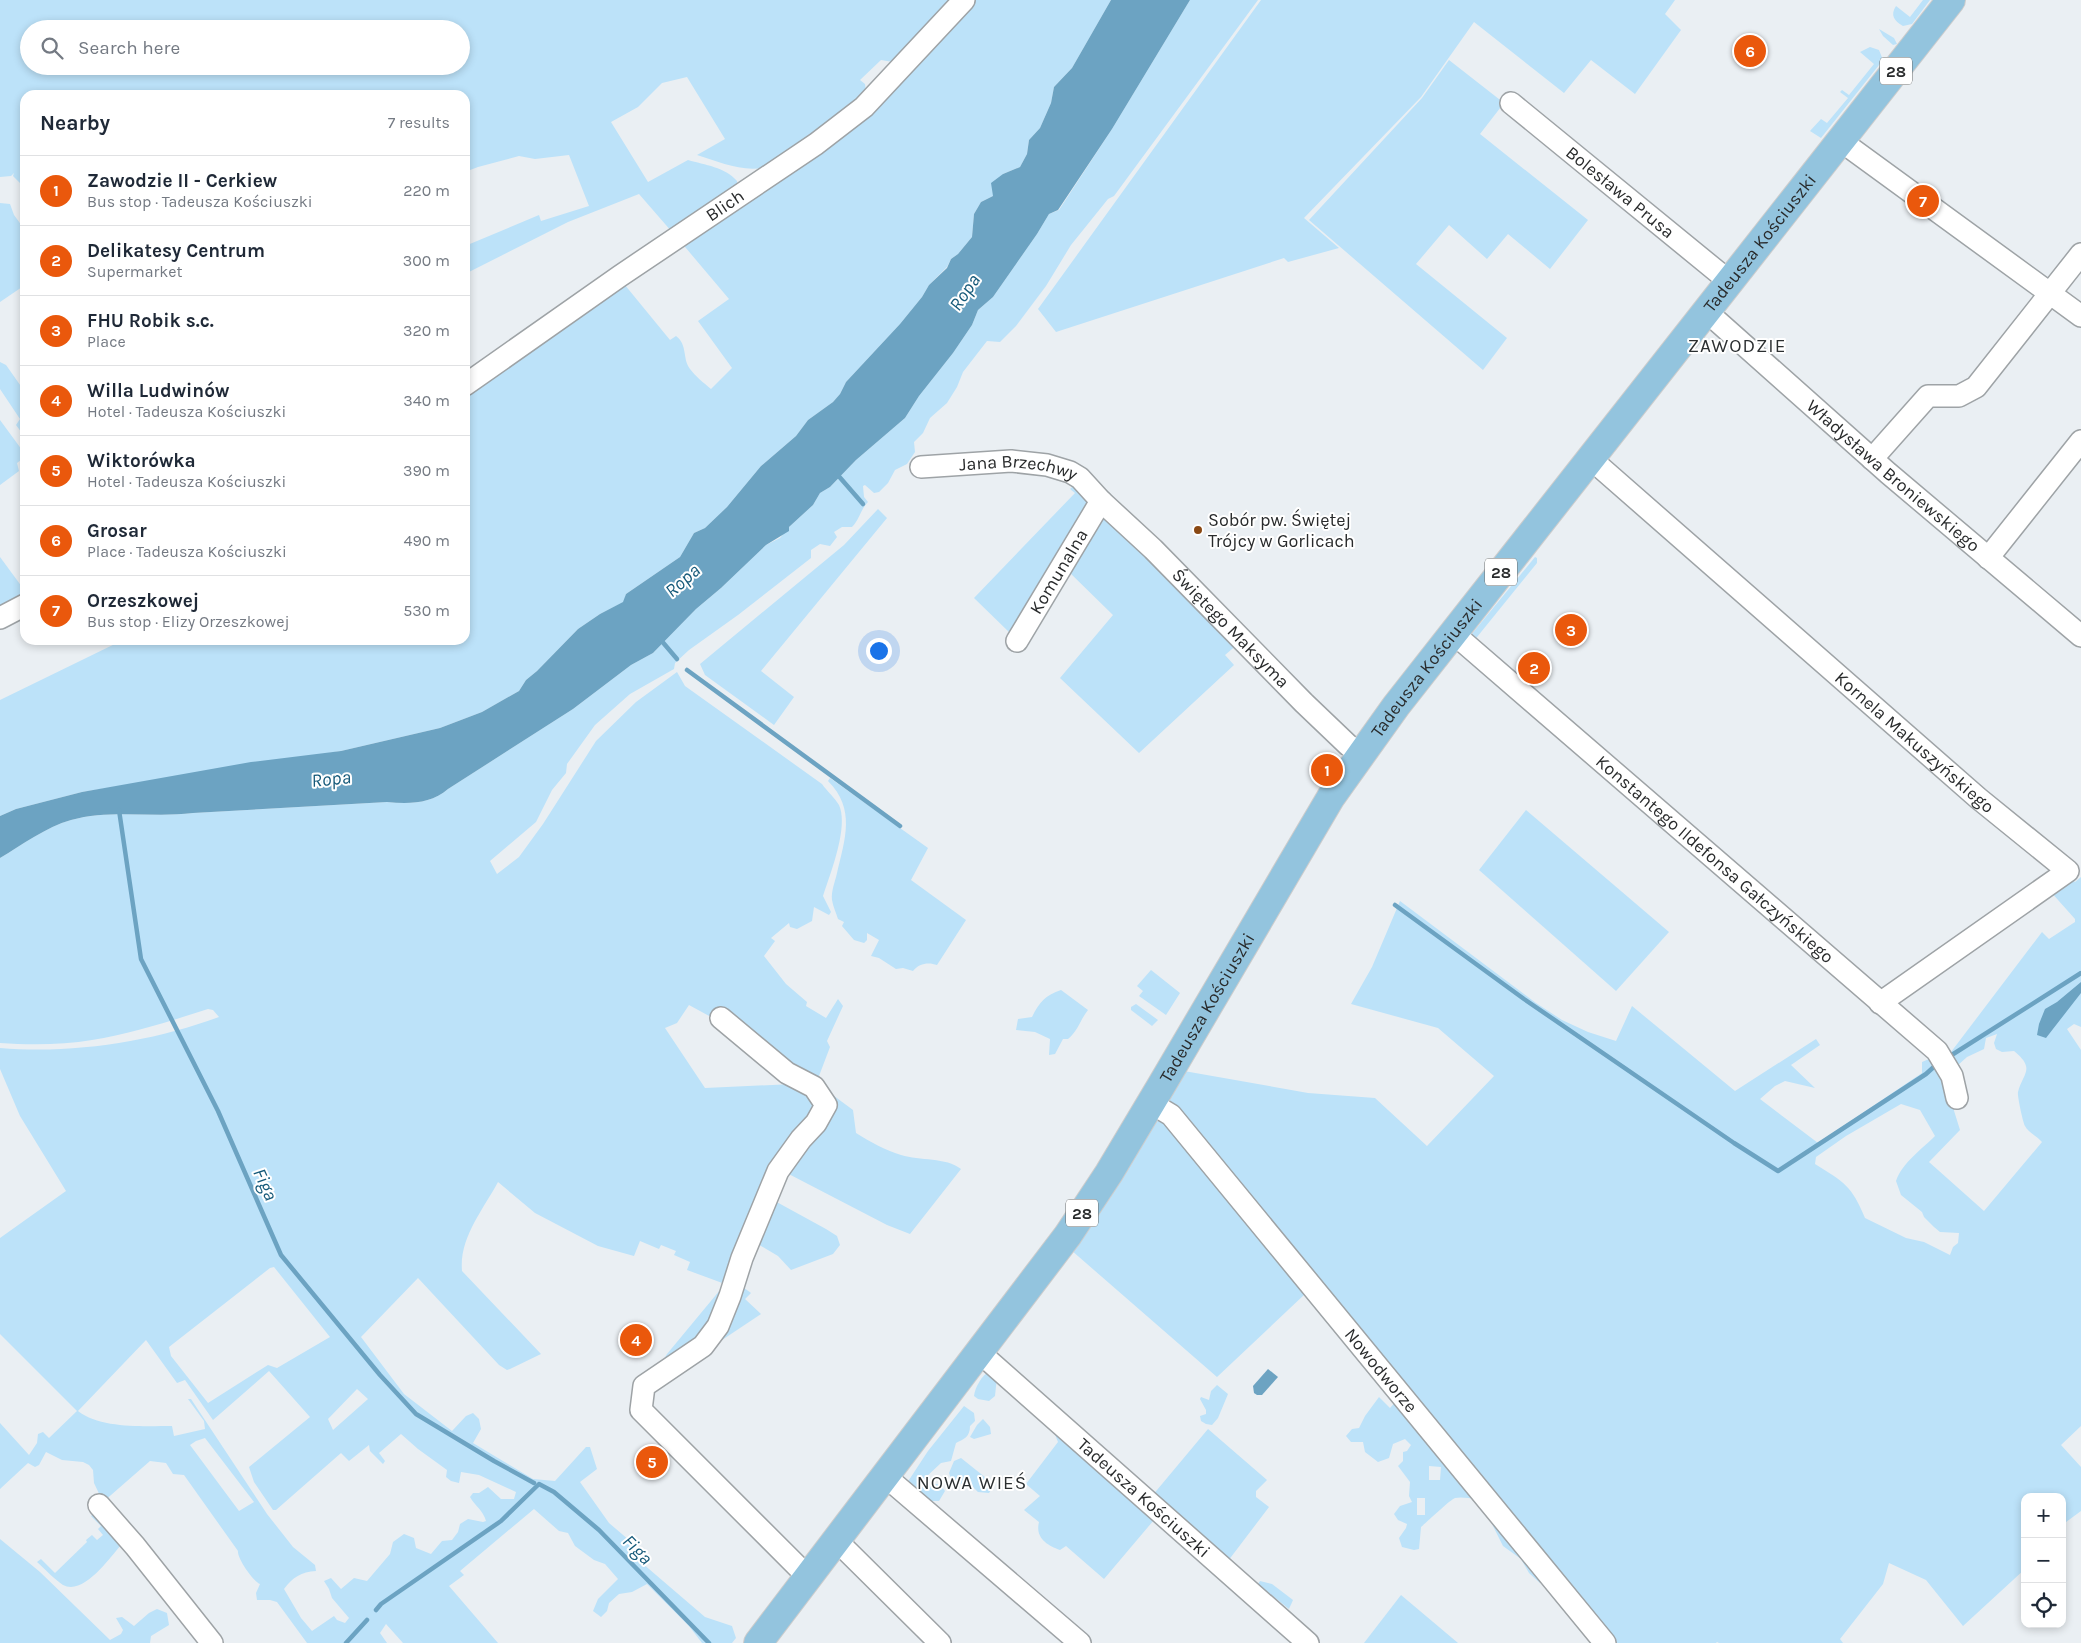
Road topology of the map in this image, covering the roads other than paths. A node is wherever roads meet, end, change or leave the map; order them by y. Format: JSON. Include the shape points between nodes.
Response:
{"nodes":[{"id":1,"x":964,"y":0,"type":"edge"},
{"id":2,"x":1951,"y":0,"type":"edge"},
{"id":3,"x":1511,"y":103,"type":"dead end"},
{"id":4,"x":1842,"y":141,"type":"junction"},
{"id":5,"x":2081,"y":254,"type":"edge"},
{"id":6,"x":1730,"y":282,"type":"junction"},
{"id":7,"x":2049,"y":293,"type":"junction"},
{"id":8,"x":1707,"y":312,"type":"junction"},
{"id":9,"x":2081,"y":316,"type":"edge"},
{"id":10,"x":470,"y":381,"type":"edge"},
{"id":11,"x":2081,"y":441,"type":"edge"},
{"id":12,"x":1591,"y":459,"type":"junction"},
{"id":13,"x":1872,"y":459,"type":"junction"},
{"id":14,"x":921,"y":467,"type":"dead end"},
{"id":15,"x":1101,"y":501,"type":"junction"},
{"id":16,"x":1988,"y":558,"type":"junction"},
{"id":17,"x":20,"y":608,"type":"edge"},
{"id":18,"x":0,"y":618,"type":"edge"},
{"id":19,"x":1453,"y":633,"type":"junction"},
{"id":20,"x":2081,"y":636,"type":"edge"},
{"id":21,"x":1017,"y":641,"type":"dead end"},
{"id":22,"x":1360,"y":753,"type":"junction"},
{"id":23,"x":1880,"y":1003,"type":"junction"},
{"id":24,"x":721,"y":1018,"type":"dead end"},
{"id":25,"x":1957,"y":1098,"type":"dead end"},
{"id":26,"x":1151,"y":1102,"type":"junction"},
{"id":27,"x":979,"y":1352,"type":"junction"},
{"id":28,"x":885,"y":1476,"type":"junction"},
{"id":29,"x":99,"y":1505,"type":"dead end"},
{"id":30,"x":836,"y":1540,"type":"junction"},
{"id":31,"x":808,"y":1576,"type":"junction"},
{"id":32,"x":212,"y":1643,"type":"edge"},
{"id":33,"x":758,"y":1643,"type":"edge"},
{"id":34,"x":940,"y":1643,"type":"edge"},
{"id":35,"x":1080,"y":1643,"type":"edge"},
{"id":36,"x":1308,"y":1643,"type":"edge"},
{"id":37,"x":1605,"y":1643,"type":"edge"}],
"edges":[{"from":1,"to":10,"type":"street","name":"Blich","via":[[864,107],[816,144]]},
{"from":2,"to":4,"type":"main road","name":"Tadeusza Kościuszki","number":"28"},
{"from":3,"to":6,"type":"street","name":"Bolesława Prusa"},
{"from":4,"to":6,"type":"main road","name":"Tadeusza Kościuszki","number":"28"},
{"from":4,"to":7,"type":"street"},
{"from":5,"to":7,"type":"street"},
{"from":6,"to":8,"type":"main road","name":"Tadeusza Kościuszki","number":"28"},
{"from":7,"to":9,"type":"street"},
{"from":7,"to":13,"type":"street","via":[[1976,387],[1959,396],[1928,396]]},
{"from":8,"to":12,"type":"main road","name":"Tadeusza Kościuszki","number":"28"},
{"from":8,"to":13,"type":"street","name":"Władysława Broniewskiego"},
{"from":11,"to":16,"type":"street"},
{"from":12,"to":19,"type":"main road","name":"Tadeusza Kościuszki","number":"28"},
{"from":12,"to":23,"type":"street","name":"Kornela Makuszyńskiego","via":[[1972,792],[2068,871]]},
{"from":13,"to":16,"type":"street","name":"Władysława Broniewskiego"},
{"from":14,"to":15,"type":"street","name":"Jana Brzechwy","via":[[1011,461],[1047,465],[1080,478]]},
{"from":15,"to":21,"type":"street","name":"Komunalna"},
{"from":15,"to":22,"type":"street","name":"Świętego Maksyma","via":[[1160,556],[1304,703]]},
{"from":16,"to":20,"type":"street","name":"Władysława Broniewskiego"},
{"from":17,"to":18,"type":"street"},
{"from":19,"to":22,"type":"main road","name":"Tadeusza Kościuszki","number":"28"},
{"from":19,"to":23,"type":"street","name":"Konstantego Ildefonsa Gałczyńskiego"},
{"from":22,"to":26,"type":"main road","name":"Tadeusza Kościuszki","number":"28"},
{"from":23,"to":25,"type":"street","name":"Konstantego Ildefonsa Gałczyńskiego","via":[[1937,1051],[1952,1076]]},
{"from":24,"to":31,"type":"street","via":[[787,1073],[814,1087],[826,1105],[778,1171],[718,1326],[703,1346],[644,1386],[641,1410]]},
{"from":26,"to":27,"type":"main road","name":"Tadeusza Kościuszki","number":"28","via":[[1068,1235]]},
{"from":26,"to":37,"type":"street","name":"Nowodworze","via":[[1171,1116]]},
{"from":27,"to":28,"type":"main road","name":"Tadeusza Kościuszki","number":"28"},
{"from":27,"to":36,"type":"street","name":"Tadeusza Kościuszki"},
{"from":28,"to":30,"type":"main road","name":"Tadeusza Kościuszki","number":"28"},
{"from":28,"to":35,"type":"street"},
{"from":29,"to":32,"type":"street"},
{"from":30,"to":31,"type":"main road","name":"Tadeusza Kościuszki","number":"28"},
{"from":30,"to":34,"type":"street"},
{"from":31,"to":33,"type":"main road","name":"Tadeusza Kościuszki","number":"28"}]}
